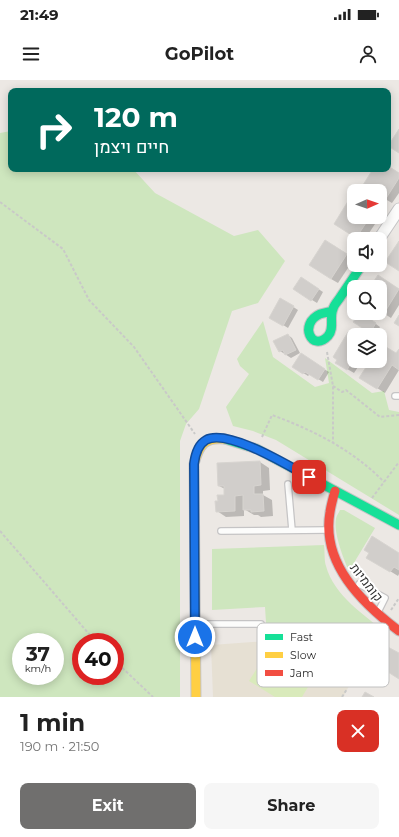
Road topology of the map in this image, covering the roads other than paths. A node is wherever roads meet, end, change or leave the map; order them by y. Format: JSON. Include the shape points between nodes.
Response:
{"nodes":[{"id":1,"x":399,"y":209,"type":"edge"},
{"id":2,"x":384,"y":232,"type":"edge"},
{"id":3,"x":357,"y":272,"type":"edge"},
{"id":4,"x":332,"y":311,"type":"junction"},
{"id":5,"x":288,"y":484,"type":"dead end"},
{"id":6,"x":334,"y":491,"type":"junction"},
{"id":7,"x":399,"y":526,"type":"edge"},
{"id":8,"x":292,"y":530,"type":"junction"},
{"id":9,"x":328,"y":530,"type":"junction"},
{"id":10,"x":221,"y":531,"type":"dead end"},
{"id":11,"x":359,"y":584,"type":"dead end"},
{"id":12,"x":377,"y":614,"type":"junction"},
{"id":13,"x":389,"y":623,"type":"edge"},
{"id":14,"x":389,"y":623,"type":"edge"},
{"id":15,"x":195,"y":624,"type":"junction"},
{"id":16,"x":257,"y":624,"type":"edge"},
{"id":17,"x":399,"y":631,"type":"edge"},
{"id":18,"x":196,"y":697,"type":"edge"}],
"edges":[{"from":1,"to":2,"type":"street"},
{"from":3,"to":4,"type":"street"},
{"from":4,"to":4,"type":"street","via":[[322,312],[310,322],[307,330],[313,340],[325,339],[330,333]]},
{"from":5,"to":8,"type":"lane"},
{"from":6,"to":7,"type":"street"},
{"from":6,"to":9,"type":"street","name":"קוממיות","via":[[329,510]]},
{"from":6,"to":15,"type":"street","via":[[257,449],[232,441],[214,438],[206,440],[195,454],[194,464]]},
{"from":8,"to":9,"type":"lane"},
{"from":8,"to":10,"type":"lane"},
{"from":9,"to":12,"type":"street","name":"קוממיות","via":[[333,554],[348,583]]},
{"from":11,"to":12,"type":"lane","via":[[385,598]]},
{"from":12,"to":14,"type":"street","name":"קוממיות"},
{"from":13,"to":17,"type":"street","name":"קוממיות"},
{"from":15,"to":16,"type":"lane"},
{"from":15,"to":18,"type":"street"}]}
